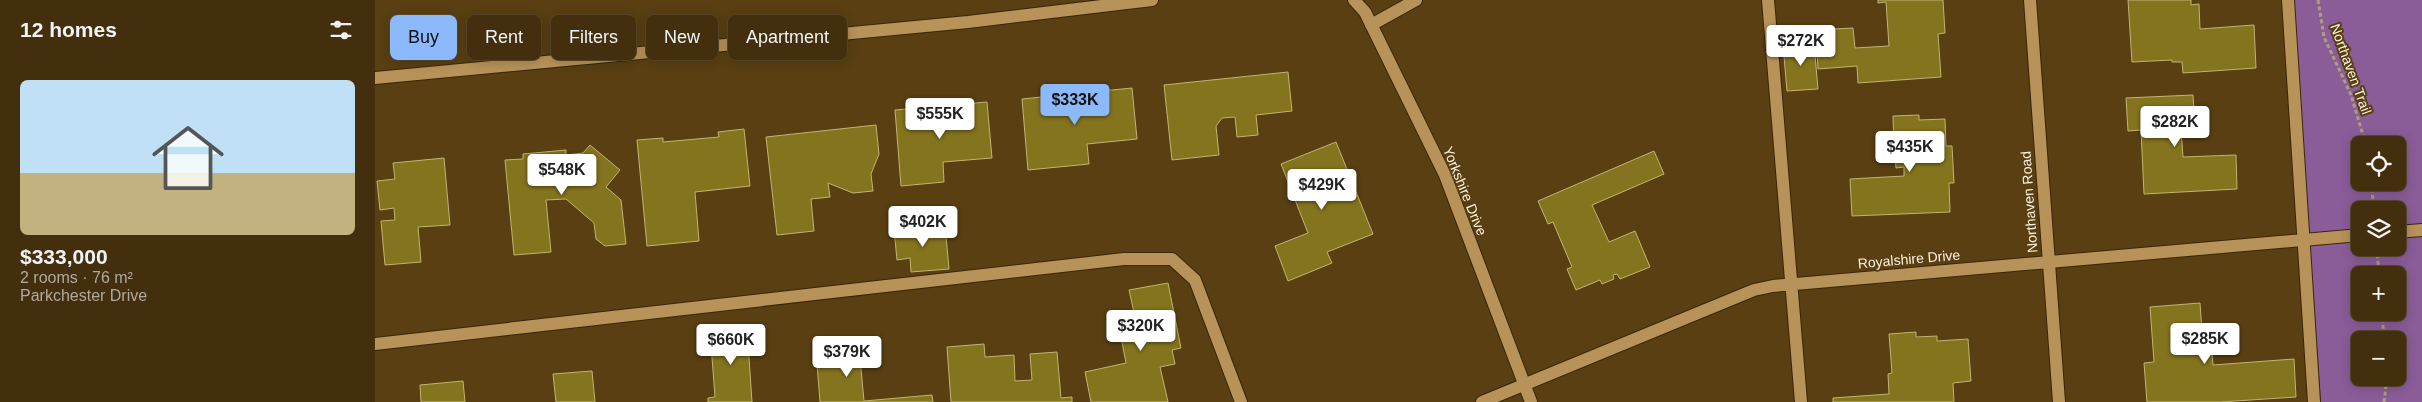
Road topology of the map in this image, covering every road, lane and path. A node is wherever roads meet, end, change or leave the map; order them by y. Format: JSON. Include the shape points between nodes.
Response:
{"nodes":[{"id":1,"x":1152,"y":0,"type":"edge"},
{"id":2,"x":1354,"y":0,"type":"edge"},
{"id":3,"x":1416,"y":0,"type":"edge"},
{"id":4,"x":1768,"y":0,"type":"edge"},
{"id":5,"x":2030,"y":0,"type":"edge"},
{"id":6,"x":2288,"y":0,"type":"edge"},
{"id":7,"x":2318,"y":0,"type":"edge"},
{"id":8,"x":1371,"y":24,"type":"junction"},
{"id":9,"x":375,"y":78,"type":"edge"},
{"id":10,"x":2363,"y":136,"type":"edge"},
{"id":11,"x":2422,"y":230,"type":"edge"},
{"id":12,"x":2406,"y":231,"type":"edge"},
{"id":13,"x":2351,"y":236,"type":"edge"},
{"id":14,"x":2303,"y":242,"type":"junction"},
{"id":15,"x":2048,"y":263,"type":"junction"},
{"id":16,"x":1791,"y":284,"type":"junction"},
{"id":17,"x":375,"y":344,"type":"edge"},
{"id":18,"x":1525,"y":384,"type":"junction"},
{"id":19,"x":2386,"y":386,"type":"edge"},
{"id":20,"x":1241,"y":402,"type":"edge"},
{"id":21,"x":1482,"y":402,"type":"edge"},
{"id":22,"x":1531,"y":402,"type":"edge"},
{"id":23,"x":1801,"y":402,"type":"edge"},
{"id":24,"x":2059,"y":402,"type":"edge"},
{"id":25,"x":2314,"y":402,"type":"edge"},
{"id":26,"x":2384,"y":402,"type":"edge"}],
"edges":[{"from":1,"to":9,"type":"street","via":[[968,22]]},
{"from":2,"to":8,"type":"street","name":"Yorkshire Drive"},
{"from":3,"to":8,"type":"street"},
{"from":4,"to":16,"type":"street"},
{"from":5,"to":15,"type":"street","name":"Northaven Road"},
{"from":6,"to":14,"type":"street"},
{"from":7,"to":10,"type":"path","name":"Northaven Trail","via":[[2324,37],[2351,95]]},
{"from":8,"to":18,"type":"street","name":"Yorkshire Drive","via":[[1445,175]]},
{"from":11,"to":12,"type":"street"},
{"from":13,"to":14,"type":"street","name":"Royalshire Drive"},
{"from":14,"to":15,"type":"street","name":"Royalshire Drive"},
{"from":14,"to":25,"type":"street"},
{"from":15,"to":16,"type":"street","name":"Royalshire Drive"},
{"from":15,"to":24,"type":"street","name":"Northaven Road"},
{"from":16,"to":18,"type":"street","name":"Royalshire Drive","via":[[1754,290]]},
{"from":16,"to":23,"type":"street"},
{"from":17,"to":20,"type":"street","via":[[1124,259],[1172,259],[1195,280]]},
{"from":18,"to":21,"type":"street","name":"Royalshire Drive"},
{"from":18,"to":22,"type":"street","name":"Yorkshire Drive"},
{"from":19,"to":26,"type":"path"}]}
